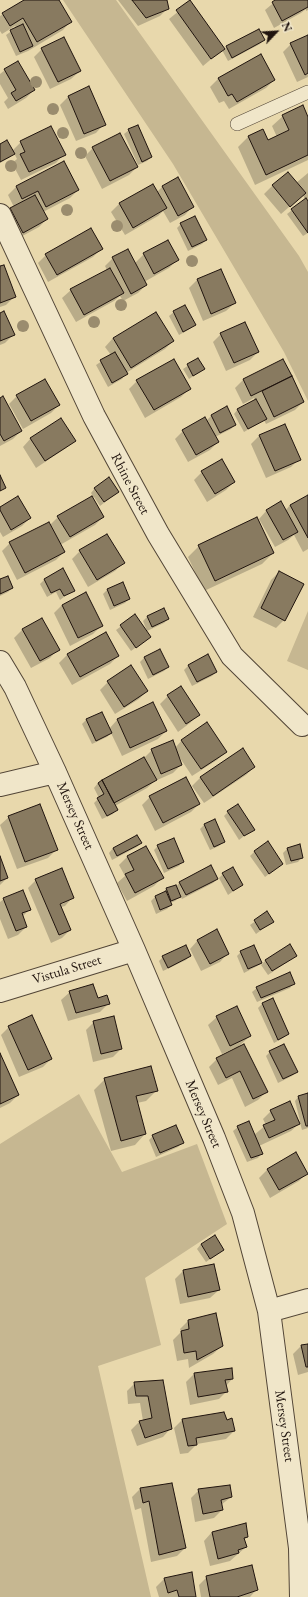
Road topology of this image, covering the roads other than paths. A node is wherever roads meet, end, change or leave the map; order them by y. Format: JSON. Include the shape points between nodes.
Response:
{"nodes":[{"id":1,"x":308,"y":92,"type":"edge"},
{"id":2,"x":237,"y":124,"type":"dead end"},
{"id":3,"x":0,"y":215,"type":"edge"},
{"id":4,"x":0,"y":662,"type":"edge"},
{"id":5,"x":302,"y":725,"type":"dead end"},
{"id":6,"x":56,"y":772,"type":"junction"},
{"id":7,"x":0,"y":785,"type":"edge"},
{"id":8,"x":134,"y":950,"type":"junction"},
{"id":9,"x":0,"y":990,"type":"edge"},
{"id":10,"x":308,"y":1300,"type":"edge"},
{"id":11,"x":269,"y":1310,"type":"junction"},
{"id":12,"x":301,"y":1597,"type":"edge"}],
"edges":[{"from":1,"to":2,"type":"lane"},
{"from":3,"to":5,"type":"street","name":"Rhine Street","via":[[94,416],[158,534],[232,656]]},
{"from":4,"to":6,"type":"street","name":"Mersey Street","via":[[15,687]]},
{"from":6,"to":7,"type":"street"},
{"from":6,"to":8,"type":"street","name":"Mersey Street"},
{"from":8,"to":9,"type":"street","name":"Vistula Street"},
{"from":8,"to":11,"type":"street","name":"Mersey Street","via":[[214,1138],[243,1214]]},
{"from":10,"to":11,"type":"street"},
{"from":11,"to":12,"type":"street","name":"Mersey Street","via":[[300,1548]]}]}
